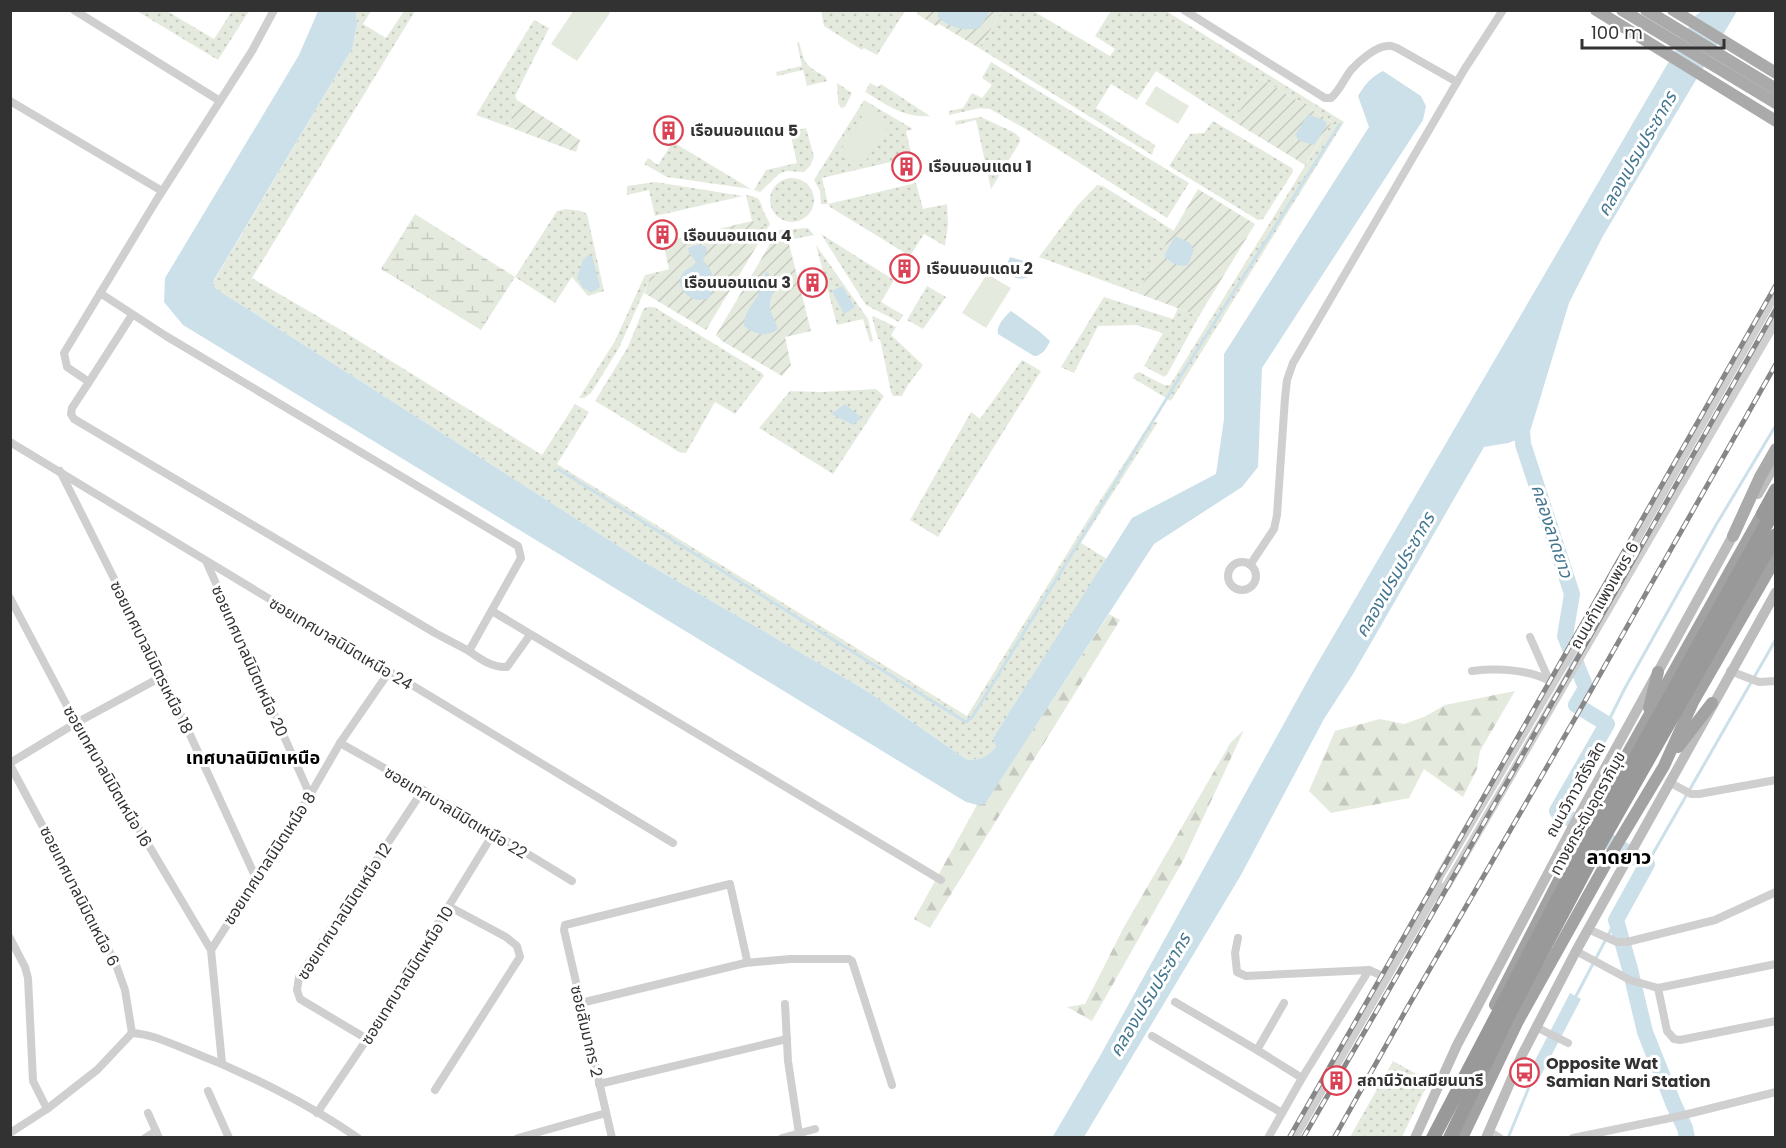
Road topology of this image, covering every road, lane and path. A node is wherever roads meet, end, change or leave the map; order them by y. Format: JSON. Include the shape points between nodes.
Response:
{"nodes":[{"id":1,"x":74,"y":10,"type":"edge"},
{"id":2,"x":274,"y":10,"type":"edge"},
{"id":3,"x":1184,"y":10,"type":"edge"},
{"id":4,"x":1503,"y":10,"type":"edge"},
{"id":5,"x":1596,"y":10,"type":"edge"},
{"id":6,"x":1622,"y":10,"type":"edge"},
{"id":7,"x":1646,"y":10,"type":"edge"},
{"id":8,"x":1673,"y":10,"type":"edge"},
{"id":9,"x":1776,"y":73,"type":"edge"},
{"id":10,"x":1457,"y":82,"type":"junction"},
{"id":11,"x":1776,"y":90,"type":"edge"},
{"id":12,"x":10,"y":101,"type":"edge"},
{"id":13,"x":220,"y":101,"type":"junction"},
{"id":14,"x":1776,"y":104,"type":"edge"},
{"id":15,"x":1776,"y":121,"type":"edge"},
{"id":16,"x":162,"y":191,"type":"junction"},
{"id":17,"x":100,"y":293,"type":"junction"},
{"id":18,"x":1776,"y":293,"type":"edge"},
{"id":19,"x":132,"y":315,"type":"junction"},
{"id":20,"x":1776,"y":321,"type":"edge"},
{"id":21,"x":89,"y":382,"type":"junction"},
{"id":22,"x":10,"y":442,"type":"edge"},
{"id":23,"x":1776,"y":449,"type":"edge"},
{"id":24,"x":1776,"y":463,"type":"edge"},
{"id":25,"x":60,"y":471,"type":"junction"},
{"id":26,"x":1776,"y":490,"type":"edge"},
{"id":27,"x":1776,"y":507,"type":"edge"},
{"id":28,"x":1776,"y":535,"type":"edge"},
{"id":29,"x":1733,"y":536,"type":"junction"},
{"id":30,"x":1776,"y":558,"type":"edge"},
{"id":31,"x":205,"y":559,"type":"junction"},
{"id":32,"x":1250,"y":565,"type":"dead end"},
{"id":33,"x":1776,"y":592,"type":"edge"},
{"id":34,"x":10,"y":598,"type":"edge"},
{"id":35,"x":492,"y":611,"type":"junction"},
{"id":36,"x":530,"y":635,"type":"junction"},
{"id":37,"x":1530,"y":637,"type":"dead end"},
{"id":38,"x":469,"y":651,"type":"junction"},
{"id":39,"x":1695,"y":651,"type":"junction"},
{"id":40,"x":1472,"y":671,"type":"dead end"},
{"id":41,"x":1730,"y":671,"type":"junction"},
{"id":42,"x":389,"y":672,"type":"junction"},
{"id":43,"x":1658,"y":672,"type":"junction"},
{"id":44,"x":163,"y":676,"type":"junction"},
{"id":45,"x":1551,"y":681,"type":"junction"},
{"id":46,"x":1776,"y":681,"type":"edge"},
{"id":47,"x":1712,"y":703,"type":"junction"},
{"id":48,"x":76,"y":723,"type":"junction"},
{"id":49,"x":1646,"y":723,"type":"junction"},
{"id":50,"x":340,"y":743,"type":"junction"},
{"id":51,"x":10,"y":764,"type":"edge"},
{"id":52,"x":1664,"y":766,"type":"junction"},
{"id":53,"x":1776,"y":780,"type":"edge"},
{"id":54,"x":1669,"y":782,"type":"junction"},
{"id":55,"x":423,"y":790,"type":"junction"},
{"id":56,"x":310,"y":795,"type":"junction"},
{"id":57,"x":1585,"y":818,"type":"junction"},
{"id":58,"x":1577,"y":831,"type":"junction"},
{"id":59,"x":493,"y":834,"type":"junction"},
{"id":60,"x":673,"y":843,"type":"dead end"},
{"id":61,"x":256,"y":878,"type":"junction"},
{"id":62,"x":941,"y":880,"type":"dead end"},
{"id":63,"x":572,"y":881,"type":"dead end"},
{"id":64,"x":1776,"y":892,"type":"edge"},
{"id":65,"x":1433,"y":897,"type":"junction"},
{"id":66,"x":450,"y":907,"type":"junction"},
{"id":67,"x":1588,"y":929,"type":"junction"},
{"id":68,"x":10,"y":938,"type":"edge"},
{"id":69,"x":1238,"y":938,"type":"dead end"},
{"id":70,"x":211,"y":950,"type":"junction"},
{"id":71,"x":13,"y":951,"type":"edge"},
{"id":72,"x":1575,"y":951,"type":"junction"},
{"id":73,"x":746,"y":963,"type":"junction"},
{"id":74,"x":1776,"y":964,"type":"edge"},
{"id":75,"x":1370,"y":970,"type":"junction"},
{"id":76,"x":1387,"y":978,"type":"junction"},
{"id":77,"x":1658,"y":988,"type":"junction"},
{"id":78,"x":1175,"y":1002,"type":"dead end"},
{"id":79,"x":581,"y":1003,"type":"junction"},
{"id":80,"x":1284,"y":1003,"type":"dead end"},
{"id":81,"x":785,"y":1004,"type":"dead end"},
{"id":82,"x":1776,"y":1022,"type":"edge"},
{"id":83,"x":1540,"y":1029,"type":"junction"},
{"id":84,"x":132,"y":1034,"type":"junction"},
{"id":85,"x":1152,"y":1035,"type":"dead end"},
{"id":86,"x":367,"y":1039,"type":"junction"},
{"id":87,"x":787,"y":1039,"type":"junction"},
{"id":88,"x":1566,"y":1042,"type":"dead end"},
{"id":89,"x":1257,"y":1050,"type":"junction"},
{"id":90,"x":222,"y":1063,"type":"junction"},
{"id":91,"x":1302,"y":1078,"type":"junction"},
{"id":92,"x":600,"y":1084,"type":"junction"},
{"id":93,"x":892,"y":1085,"type":"dead end"},
{"id":94,"x":435,"y":1090,"type":"dead end"},
{"id":95,"x":208,"y":1091,"type":"dead end"},
{"id":96,"x":1776,"y":1092,"type":"edge"},
{"id":97,"x":47,"y":1109,"type":"junction"},
{"id":98,"x":148,"y":1113,"type":"dead end"},
{"id":99,"x":317,"y":1113,"type":"junction"},
{"id":100,"x":606,"y":1113,"type":"junction"},
{"id":101,"x":1282,"y":1113,"type":"junction"},
{"id":102,"x":815,"y":1129,"type":"dead end"},
{"id":103,"x":10,"y":1133,"type":"edge"},
{"id":104,"x":157,"y":1134,"type":"edge"},
{"id":105,"x":799,"y":1134,"type":"junction"},
{"id":106,"x":1487,"y":1134,"type":"edge"},
{"id":107,"x":145,"y":1137,"type":"edge"},
{"id":108,"x":229,"y":1137,"type":"edge"},
{"id":109,"x":358,"y":1137,"type":"edge"},
{"id":110,"x":518,"y":1137,"type":"edge"},
{"id":111,"x":612,"y":1137,"type":"edge"},
{"id":112,"x":782,"y":1137,"type":"edge"},
{"id":113,"x":1268,"y":1137,"type":"edge"},
{"id":114,"x":1294,"y":1137,"type":"edge"},
{"id":115,"x":1415,"y":1137,"type":"edge"},
{"id":116,"x":1428,"y":1137,"type":"edge"},
{"id":117,"x":1433,"y":1137,"type":"edge"},
{"id":118,"x":1450,"y":1137,"type":"edge"},
{"id":119,"x":1462,"y":1137,"type":"edge"},
{"id":120,"x":1500,"y":1137,"type":"edge"},
{"id":121,"x":1573,"y":1137,"type":"edge"}],
"edges":[{"from":1,"to":13,"type":"street"},
{"from":2,"to":13,"type":"street"},
{"from":3,"to":10,"type":"street","via":[[1325,98],[1335,95],[1351,70],[1365,58],[1388,45]]},
{"from":4,"to":10,"type":"street"},
{"from":5,"to":15,"type":"main road"},
{"from":6,"to":14,"type":"main road"},
{"from":7,"to":11,"type":"main road"},
{"from":8,"to":9,"type":"main road"},
{"from":10,"to":32,"type":"street","via":[[1293,363],[1285,398],[1277,515],[1274,529]]},
{"from":12,"to":16,"type":"street"},
{"from":13,"to":16,"type":"street"},
{"from":16,"to":17,"type":"street"},
{"from":17,"to":19,"type":"street"},
{"from":17,"to":21,"type":"street","via":[[64,353],[67,367]]},
{"from":18,"to":45,"type":"street","name":"ถนนกำแพงเพชร 6"},
{"from":19,"to":21,"type":"street"},
{"from":19,"to":35,"type":"street","via":[[518,546],[521,558]]},
{"from":20,"to":65,"type":"street","name":"ถนนกำแพงเพชร 6","via":[[1447,885]]},
{"from":21,"to":38,"type":"street","via":[[72,408],[70,414],[74,418]]},
{"from":22,"to":25,"type":"street","name":"ซอยเทศบาลนิมิตเหนือ 24"},
{"from":23,"to":29,"type":"main road"},
{"from":24,"to":29,"type":"main road","name":"ถนนวิภาวดีรังสิต"},
{"from":25,"to":31,"type":"street","name":"ซอยเทศบาลนิมิตเหนือ 24"},
{"from":25,"to":44,"type":"street","name":"ซอยเทศบาลนิมิตรเหนือ 18"},
{"from":26,"to":39,"type":"highway"},
{"from":26,"to":49,"type":"highway","name":"ถนนวิภาวดีรังสิต"},
{"from":27,"to":39,"type":"highway","name":"ทางยกระดับอุตราภิมุข"},
{"from":28,"to":118,"type":"highway","name":"ทางยกระดับอุตราภิมุข","via":[[1588,865],[1508,1016]]},
{"from":29,"to":43,"type":"main road","name":"ถนนวิภาวดีรังสิต"},
{"from":30,"to":52,"type":"highway","via":[[1693,702]]},
{"from":31,"to":42,"type":"street","name":"ซอยเทศบาลนิมิตเหนือ 24"},
{"from":31,"to":56,"type":"street","name":"ซอยเทศบาลนิมิตเหนือ 20"},
{"from":33,"to":41,"type":"main road"},
{"from":34,"to":48,"type":"street","name":"ซอยเทศบาลนิมิตเหนือ 16"},
{"from":35,"to":36,"type":"street"},
{"from":35,"to":38,"type":"street"},
{"from":36,"to":38,"type":"street","via":[[507,667],[488,663]]},
{"from":36,"to":62,"type":"street"},
{"from":37,"to":45,"type":"street"},
{"from":39,"to":117,"type":"highway","name":"ทางยกระดับอุตราภิมุข","via":[[1580,857]]},
{"from":40,"to":45,"type":"street","via":[[1500,669]]},
{"from":41,"to":46,"type":"street","via":[[1759,682]]},
{"from":41,"to":47,"type":"main road"},
{"from":42,"to":50,"type":"street","name":"ซอยเทศบาลนิมิตเหนือ 8"},
{"from":42,"to":60,"type":"street","name":"ซอยเทศบาลนิมิตเหนือ 24"},
{"from":43,"to":49,"type":"highway"},
{"from":43,"to":57,"type":"main road","name":"ถนนวิภาวดีรังสิต"},
{"from":44,"to":48,"type":"street"},
{"from":44,"to":61,"type":"street","name":"ซอยเทศบาลนิมิตรเหนือ 18"},
{"from":45,"to":65,"type":"street","name":"ถนนกำแพงเพชร 6","via":[[1439,877]]},
{"from":47,"to":52,"type":"highway"},
{"from":47,"to":54,"type":"main road"},
{"from":48,"to":51,"type":"street"},
{"from":48,"to":70,"type":"street","name":"ซอยเทศบาลนิมิตเหนือ 16"},
{"from":49,"to":57,"type":"highway","name":"ถนนวิภาวดีรังสิต"},
{"from":50,"to":55,"type":"street","name":"ซอยเทศบาลนิมิตเหนือ 22"},
{"from":50,"to":56,"type":"street","name":"ซอยเทศบาลนิมิตเหนือ 8"},
{"from":51,"to":84,"type":"street","name":"ซอยเทศบาลนิมิตเหนือ 6","via":[[115,962],[125,990]]},
{"from":52,"to":119,"type":"highway","via":[[1518,1021]]},
{"from":53,"to":54,"type":"street","via":[[1699,794]]},
{"from":54,"to":67,"type":"main road"},
{"from":55,"to":59,"type":"street","name":"ซอยเทศบาลนิมิตเหนือ 22"},
{"from":55,"to":86,"type":"street","name":"ซอยเทศบาลนิมิตเหนือ 12","via":[[297,984],[300,999]]},
{"from":56,"to":61,"type":"street","name":"ซอยเทศบาลนิมิตเหนือ 8"},
{"from":57,"to":58,"type":"highway","name":"ถนนวิภาวดีรังสิต"},
{"from":58,"to":115,"type":"main road","name":"ถนนวิภาวดีรังสิต","via":[[1457,1045]]},
{"from":58,"to":116,"type":"highway","name":"ถนนวิภาวดีรังสิต"},
{"from":59,"to":63,"type":"street","name":"ซอยเทศบาลนิมิตเหนือ 22"},
{"from":59,"to":66,"type":"street","name":"ซอยเทศบาลนิมิตเหนือ 10"},
{"from":61,"to":70,"type":"street","name":"ซอยเทศบาลนิมิตเหนือ 8"},
{"from":64,"to":67,"type":"street","via":[[1715,920],[1627,942],[1617,942]]},
{"from":65,"to":76,"type":"street","name":"ถนนกำแพงเพชร 6"},
{"from":66,"to":86,"type":"street","name":"ซอยเทศบาลนิมิตเหนือ 10"},
{"from":66,"to":94,"type":"street","via":[[506,937],[517,946],[520,957]]},
{"from":67,"to":72,"type":"main road"},
{"from":68,"to":71,"type":"street"},
{"from":69,"to":75,"type":"street","via":[[1235,964],[1237,972],[1246,976]]},
{"from":70,"to":90,"type":"street"},
{"from":71,"to":97,"type":"street","via":[[25,967],[33,1081]]},
{"from":72,"to":77,"type":"street","via":[[1634,982]]},
{"from":72,"to":83,"type":"main road"},
{"from":73,"to":79,"type":"street"},
{"from":73,"to":79,"type":"street","name":"ซอยสัมมากร 2","via":[[730,884],[565,925]]},
{"from":73,"to":93,"type":"street","via":[[790,959],[852,961]]},
{"from":74,"to":77,"type":"street"},
{"from":75,"to":76,"type":"street"},
{"from":75,"to":91,"type":"street"},
{"from":76,"to":114,"type":"street","name":"ถนนกำแพงเพชร 6"},
{"from":77,"to":82,"type":"street","via":[[1668,1031],[1674,1040]]},
{"from":78,"to":89,"type":"street"},
{"from":79,"to":92,"type":"street","name":"ซอยสัมมากร 2"},
{"from":80,"to":89,"type":"street"},
{"from":81,"to":87,"type":"street"},
{"from":83,"to":88,"type":"street"},
{"from":83,"to":106,"type":"main road"},
{"from":84,"to":90,"type":"street","via":[[146,1034]]},
{"from":84,"to":97,"type":"street","via":[[97,1070]]},
{"from":85,"to":101,"type":"street"},
{"from":86,"to":99,"type":"street","name":"ซอยเทศบาลนิมิตเหนือ 10"},
{"from":87,"to":92,"type":"street"},
{"from":87,"to":105,"type":"street"},
{"from":89,"to":91,"type":"street"},
{"from":90,"to":99,"type":"street"},
{"from":91,"to":101,"type":"street"},
{"from":92,"to":100,"type":"street","name":"ซอยสัมมากร 2"},
{"from":95,"to":108,"type":"street"},
{"from":96,"to":121,"type":"street"},
{"from":97,"to":103,"type":"street"},
{"from":98,"to":104,"type":"street"},
{"from":99,"to":109,"type":"street"},
{"from":100,"to":110,"type":"street"},
{"from":100,"to":111,"type":"street","name":"ซอยสัมมากร 2"},
{"from":101,"to":113,"type":"street"},
{"from":102,"to":105,"type":"street"},
{"from":104,"to":107,"type":"street"},
{"from":105,"to":112,"type":"street"},
{"from":106,"to":120,"type":"street"}]}
